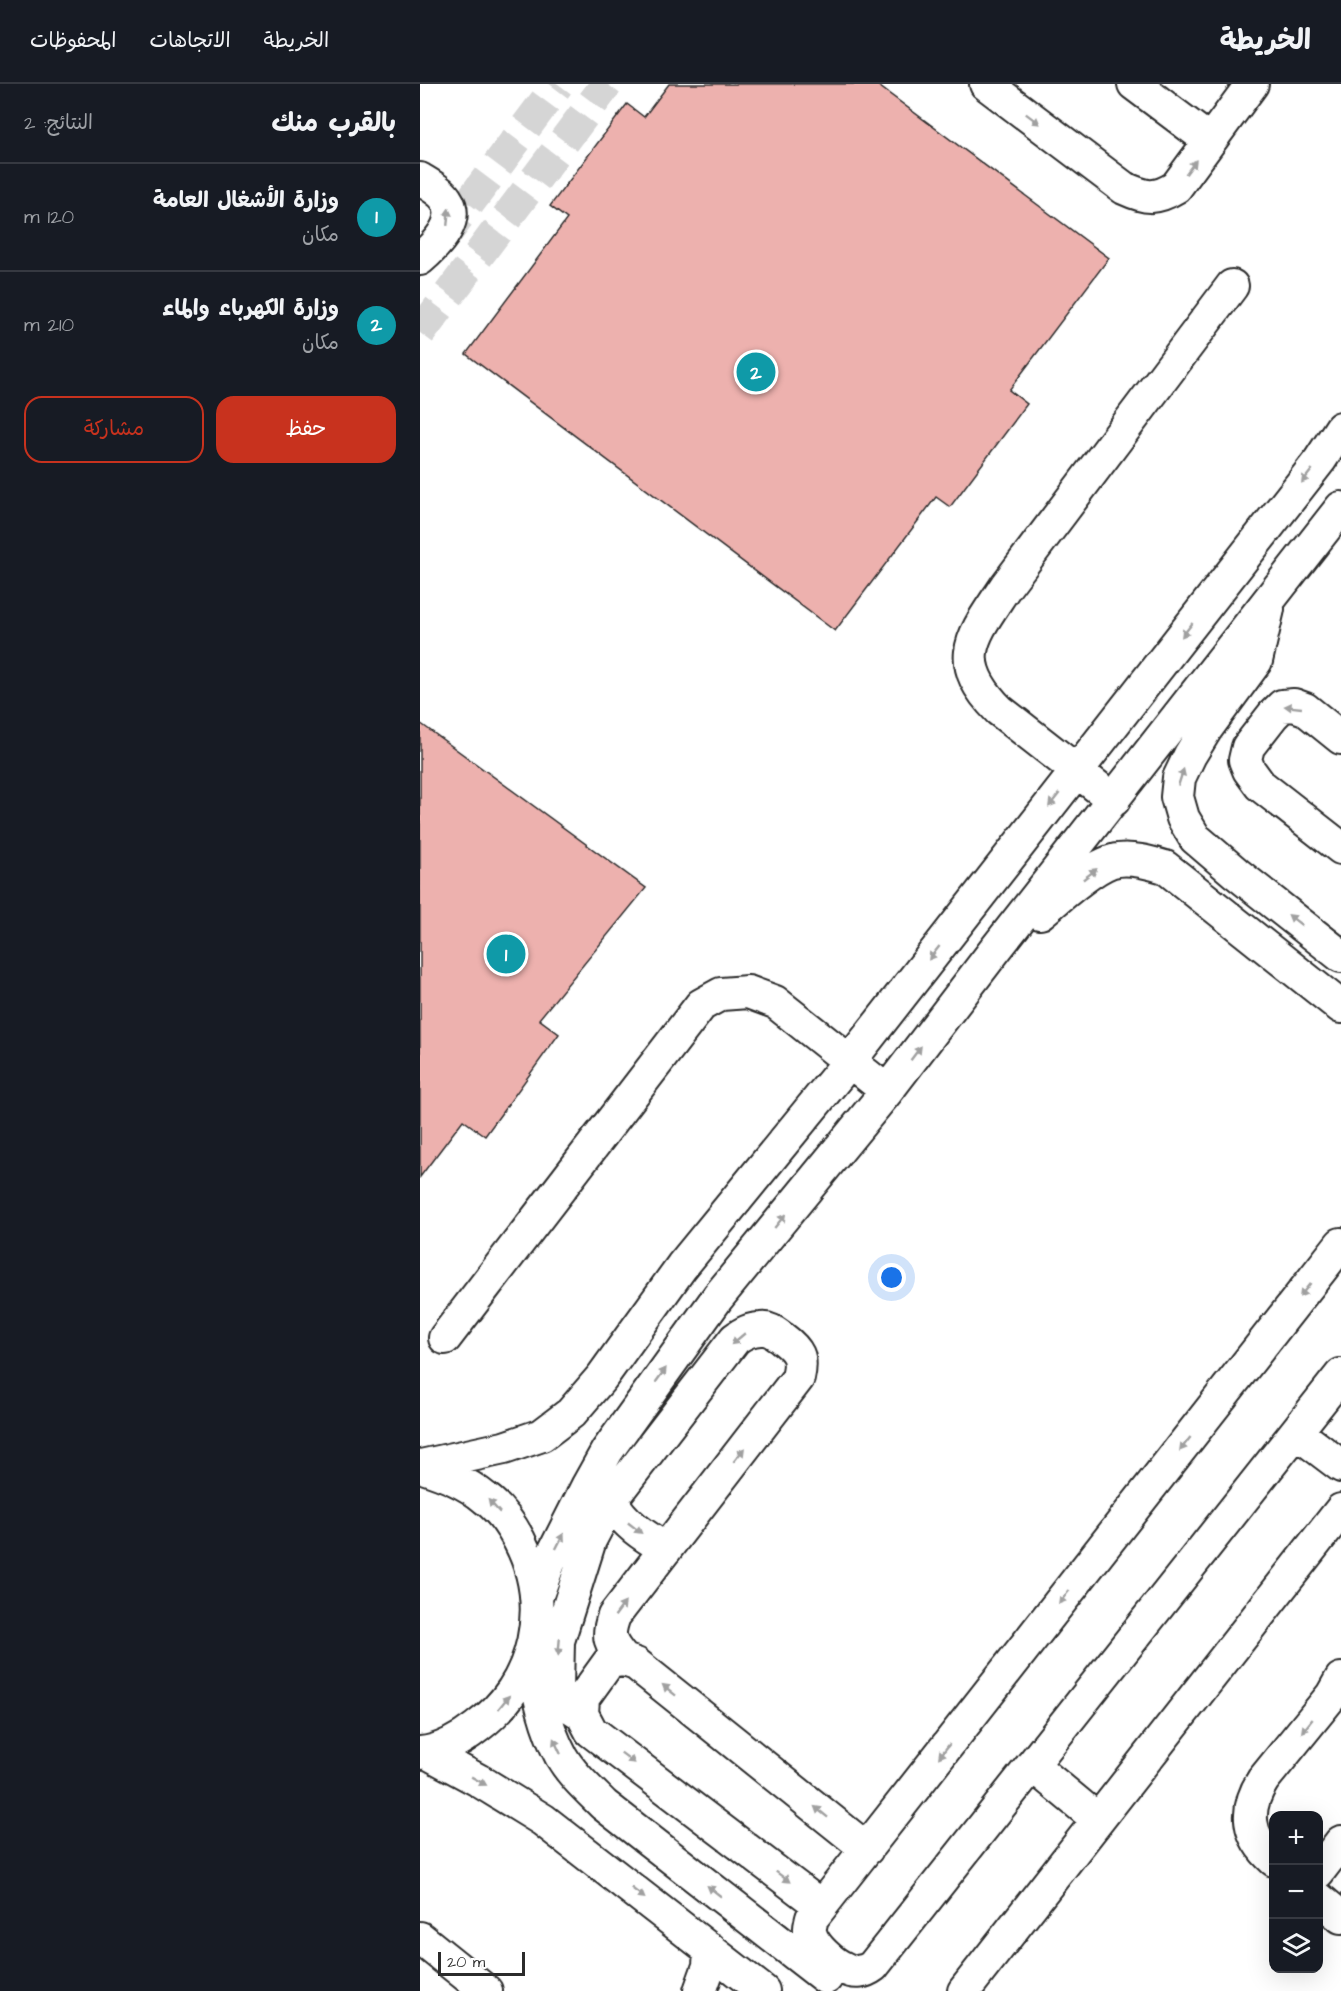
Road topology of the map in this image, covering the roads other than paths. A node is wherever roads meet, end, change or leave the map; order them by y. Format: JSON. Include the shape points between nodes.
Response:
{"nodes":[{"id":1,"x":986,"y":84,"type":"edge"},
{"id":2,"x":1134,"y":84,"type":"edge"},
{"id":3,"x":1252,"y":84,"type":"edge"},
{"id":4,"x":1210,"y":141,"type":"junction"},
{"id":5,"x":420,"y":179,"type":"edge"},
{"id":6,"x":420,"y":259,"type":"edge"},
{"id":7,"x":1232,"y":286,"type":"dead end"},
{"id":8,"x":1341,"y":428,"type":"edge"},
{"id":9,"x":1341,"y":508,"type":"edge"},
{"id":10,"x":1270,"y":599,"type":"junction"},
{"id":11,"x":1341,"y":738,"type":"edge"},
{"id":12,"x":1077,"y":771,"type":"junction"},
{"id":13,"x":1114,"y":800,"type":"junction"},
{"id":14,"x":1341,"y":848,"type":"edge"},
{"id":15,"x":995,"y":950,"type":"junction"},
{"id":16,"x":1341,"y":956,"type":"edge"},
{"id":17,"x":1341,"y":1007,"type":"edge"},
{"id":18,"x":849,"y":1062,"type":"junction"},
{"id":19,"x":887,"y":1091,"type":"junction"},
{"id":20,"x":1341,"y":1244,"type":"edge"},
{"id":21,"x":445,"y":1338,"type":"dead end"},
{"id":22,"x":1337,"y":1390,"type":"edge"},
{"id":23,"x":1296,"y":1432,"type":"junction"},
{"id":24,"x":420,"y":1466,"type":"edge"},
{"id":25,"x":1341,"y":1466,"type":"edge"},
{"id":26,"x":611,"y":1500,"type":"junction"},
{"id":27,"x":1341,"y":1510,"type":"edge"},
{"id":28,"x":666,"y":1549,"type":"junction"},
{"id":29,"x":537,"y":1595,"type":"junction"},
{"id":30,"x":531,"y":1654,"type":"junction"},
{"id":31,"x":624,"y":1660,"type":"junction"},
{"id":32,"x":1341,"y":1679,"type":"edge"},
{"id":33,"x":582,"y":1714,"type":"junction"},
{"id":34,"x":424,"y":1753,"type":"edge"},
{"id":35,"x":1032,"y":1765,"type":"junction"},
{"id":36,"x":1097,"y":1819,"type":"junction"},
{"id":37,"x":1341,"y":1842,"type":"edge"},
{"id":38,"x":867,"y":1848,"type":"junction"},
{"id":39,"x":1269,"y":1855,"type":"edge"},
{"id":40,"x":1324,"y":1896,"type":"edge"},
{"id":41,"x":822,"y":1906,"type":"junction"},
{"id":42,"x":423,"y":1943,"type":"edge"},
{"id":43,"x":710,"y":1950,"type":"junction"},
{"id":44,"x":486,"y":1991,"type":"edge"},
{"id":45,"x":700,"y":1991,"type":"edge"},
{"id":46,"x":763,"y":1991,"type":"edge"},
{"id":47,"x":844,"y":1991,"type":"edge"},
{"id":48,"x":964,"y":1991,"type":"edge"}],
"edges":[{"from":1,"to":4,"type":"street","one_way":true,"via":[[1124,188],[1142,196],[1162,196],[1176,187]]},
{"from":2,"to":4,"type":"street"},
{"from":3,"to":4,"type":"street"},
{"from":6,"to":5,"type":"street","one_way":true,"via":[[448,227],[450,210],[446,199]]},
{"from":7,"to":12,"type":"street","via":[[1006,586],[977,630],[970,649],[972,670],[983,693]]},
{"from":8,"to":12,"type":"street","one_way":true},
{"from":9,"to":10,"type":"street"},
{"from":10,"to":13,"type":"street"},
{"from":16,"to":10,"type":"street","one_way":true,"via":[[1195,838],[1177,797],[1179,778],[1190,755],[1256,662]]},
{"from":11,"to":14,"type":"street","one_way":true,"via":[[1305,709],[1282,706],[1248,747],[1245,760],[1260,785]]},
{"from":12,"to":13,"type":"street"},
{"from":12,"to":18,"type":"street","one_way":true},
{"from":13,"to":15,"type":"street"},
{"from":15,"to":17,"type":"street","one_way":true,"via":[[1102,864],[1134,860],[1165,867]]},
{"from":19,"to":15,"type":"street","one_way":true},
{"from":18,"to":19,"type":"street"},
{"from":18,"to":21,"type":"street","via":[[775,1002],[748,993],[721,994],[701,1005]]},
{"from":18,"to":24,"type":"street","via":[[682,1266],[602,1377],[571,1413],[542,1435],[504,1448]]},
{"from":29,"to":19,"type":"street","one_way":true,"via":[[588,1485],[629,1419],[718,1297]]},
{"from":20,"to":38,"type":"street","one_way":true},
{"from":22,"to":23,"type":"street"},
{"from":23,"to":25,"type":"street"},
{"from":23,"to":35,"type":"street"},
{"from":29,"to":24,"type":"street","one_way":true,"via":[[524,1551],[511,1526],[487,1498],[456,1478]]},
{"from":26,"to":28,"type":"street","one_way":true,"via":[[619,1516]]},
{"from":28,"to":26,"type":"street","one_way":true,"via":[[798,1378],[801,1366],[794,1347],[769,1329],[747,1331],[735,1339]]},
{"from":26,"to":33,"type":"street","one_way":true,"via":[[590,1540],[558,1641],[557,1690],[565,1703]]},
{"from":27,"to":36,"type":"street"},
{"from":31,"to":28,"type":"street","one_way":true,"via":[[608,1636],[614,1616]]},
{"from":29,"to":30,"type":"street"},
{"from":34,"to":30,"type":"street","one_way":true,"via":[[462,1739],[492,1716],[515,1688]]},
{"from":47,"to":30,"type":"street","one_way":true,"via":[[604,1805],[582,1783],[562,1758],[548,1727]]},
{"from":31,"to":33,"type":"street","via":[[609,1662],[583,1698]]},
{"from":38,"to":31,"type":"street","one_way":true,"via":[[636,1664]]},
{"from":32,"to":39,"type":"street","one_way":true,"via":[[1255,1792],[1251,1806],[1254,1836]]},
{"from":33,"to":41,"type":"street","one_way":true,"via":[[591,1731]]},
{"from":34,"to":43,"type":"street","one_way":true,"via":[[543,1820]]},
{"from":35,"to":36,"type":"street"},
{"from":35,"to":41,"type":"street","via":[[867,1971],[846,1970],[814,1944],[809,1930],[812,1918]]},
{"from":36,"to":48,"type":"street"},
{"from":37,"to":40,"type":"street"},
{"from":38,"to":41,"type":"street"},
{"from":42,"to":44,"type":"street"},
{"from":43,"to":45,"type":"street"},
{"from":43,"to":46,"type":"street"}]}
